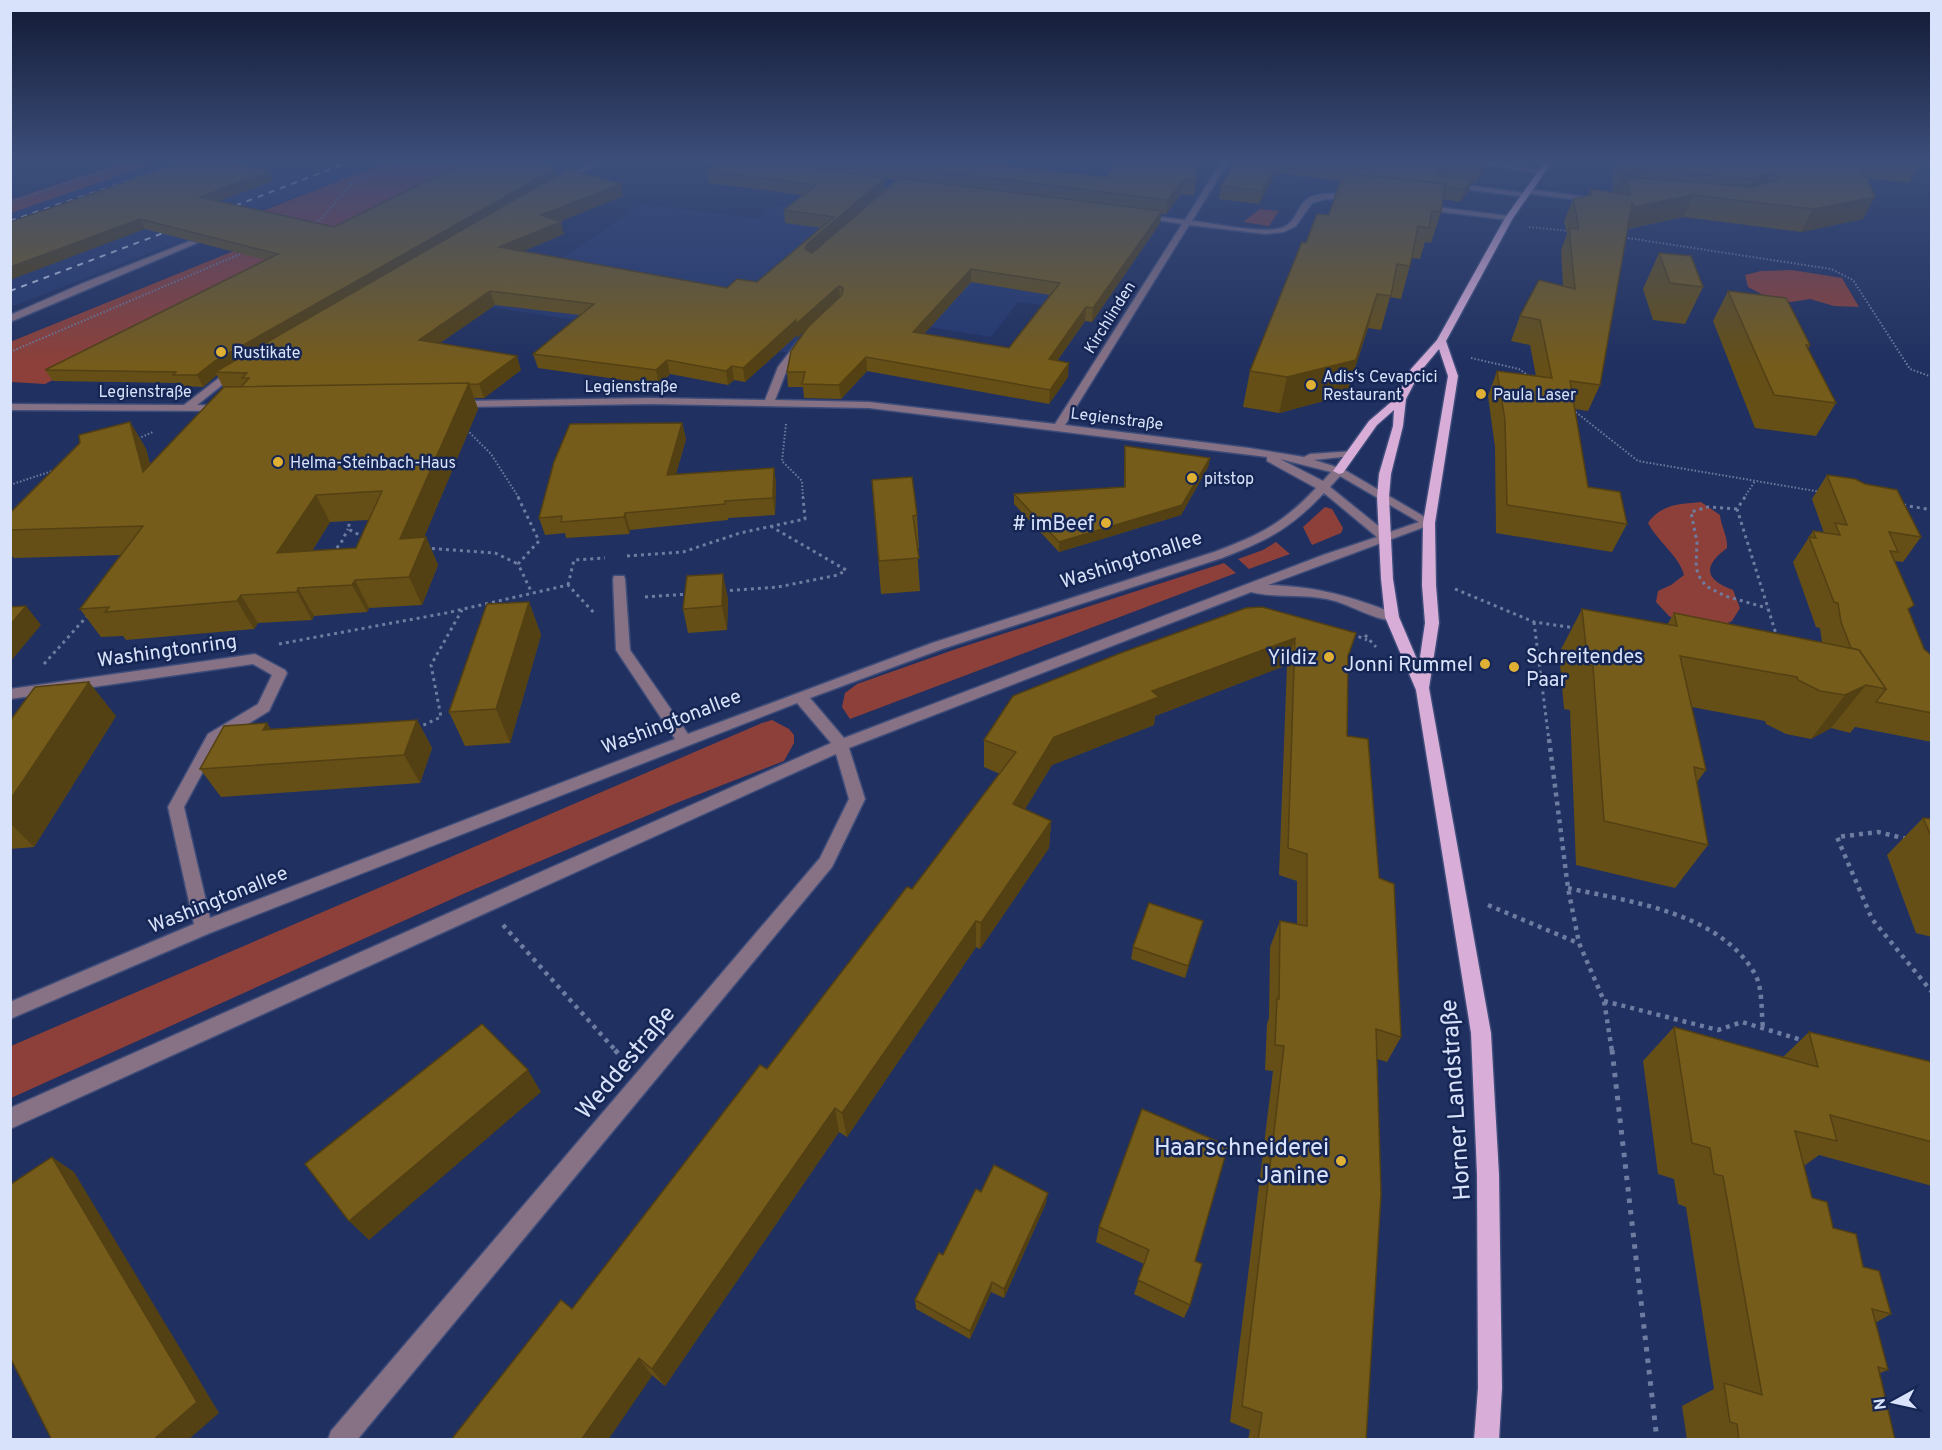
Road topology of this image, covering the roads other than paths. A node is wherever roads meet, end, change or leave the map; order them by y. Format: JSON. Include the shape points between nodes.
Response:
{"nodes":[{"id":1,"x":1182,"y":230,"type":"edge"},
{"id":2,"x":1245,"y":230,"type":"edge"},
{"id":3,"x":1288,"y":230,"type":"edge"},
{"id":4,"x":1502,"y":230,"type":"edge"},
{"id":5,"x":193,"y":243,"type":"edge"},
{"id":6,"x":10,"y":319,"type":"edge"},
{"id":7,"x":805,"y":337,"type":"edge"},
{"id":8,"x":1441,"y":341,"type":"junction"},
{"id":9,"x":247,"y":364,"type":"edge"},
{"id":10,"x":1401,"y":399,"type":"junction"},
{"id":11,"x":769,"y":403,"type":"junction"},
{"id":12,"x":436,"y":405,"type":"edge"},
{"id":13,"x":10,"y":406,"type":"edge"},
{"id":14,"x":186,"y":408,"type":"junction"},
{"id":15,"x":231,"y":408,"type":"edge"},
{"id":16,"x":1058,"y":428,"type":"junction"},
{"id":17,"x":1249,"y":451,"type":"junction"},
{"id":18,"x":1351,"y":453,"type":"junction"},
{"id":19,"x":1292,"y":457,"type":"junction"},
{"id":20,"x":1339,"y":471,"type":"junction"},
{"id":21,"x":1324,"y":488,"type":"junction"},
{"id":22,"x":1383,"y":498,"type":"junction"},
{"id":23,"x":1429,"y":523,"type":"junction"},
{"id":24,"x":1384,"y":537,"type":"junction"},
{"id":25,"x":619,"y":579,"type":"dead end"},
{"id":26,"x":1250,"y":588,"type":"junction"},
{"id":27,"x":1392,"y":617,"type":"junction"},
{"id":28,"x":1423,"y":690,"type":"junction"},
{"id":29,"x":14,"y":693,"type":"edge"},
{"id":30,"x":800,"y":696,"type":"junction"},
{"id":31,"x":684,"y":740,"type":"junction"},
{"id":32,"x":841,"y":745,"type":"junction"},
{"id":33,"x":204,"y":928,"type":"junction"},
{"id":34,"x":10,"y":1011,"type":"edge"},
{"id":35,"x":10,"y":1119,"type":"edge"},
{"id":36,"x":340,"y":1440,"type":"edge"},
{"id":37,"x":1486,"y":1440,"type":"edge"}],
"edges":[{"from":1,"to":16,"type":"street","name":"Kirchlinden"},
{"from":2,"to":3,"type":"street"},
{"from":4,"to":8,"type":"main road"},
{"from":5,"to":6,"type":"street"},
{"from":7,"to":11,"type":"street","via":[[783,367]]},
{"from":8,"to":10,"type":"main road","via":[[1415,371]]},
{"from":8,"to":23,"type":"main road","name":"Horner Landstraße","via":[[1453,376]]},
{"from":9,"to":14,"type":"street"},
{"from":10,"to":18,"type":"main road","via":[[1373,423]]},
{"from":10,"to":22,"type":"main road","name":"Horner Landstraße"},
{"from":11,"to":12,"type":"street","name":"Legienstraße"},
{"from":11,"to":16,"type":"street","name":"Legienstraße","via":[[869,405]]},
{"from":13,"to":14,"type":"street","name":"Legienstraße"},
{"from":14,"to":15,"type":"street","name":"Legienstraße"},
{"from":16,"to":17,"type":"street","name":"Legienstraße"},
{"from":17,"to":19,"type":"street","name":"Legienstraße"},
{"from":17,"to":21,"type":"street","name":"Legienstraße","via":[[1284,463]]},
{"from":18,"to":19,"type":"street","name":"Legienstraße"},
{"from":18,"to":20,"type":"main road"},
{"from":19,"to":20,"type":"street","name":"Legienstraße"},
{"from":20,"to":21,"type":"street","name":"Washingtonallee"},
{"from":20,"to":22,"type":"street","name":"Legienstraße"},
{"from":21,"to":24,"type":"street","name":"Legienstraße"},
{"from":21,"to":30,"type":"street","name":"Washingtonallee","via":[[1298,514],[1260,539],[937,646]]},
{"from":22,"to":23,"type":"street","name":"Legienstraße"},
{"from":22,"to":24,"type":"main road","name":"Horner Landstraße"},
{"from":23,"to":24,"type":"street"},
{"from":23,"to":28,"type":"main road","name":"Horner Landstraße","via":[[1432,623]]},
{"from":24,"to":26,"type":"street"},
{"from":24,"to":27,"type":"main road","name":"Horner Landstraße"},
{"from":25,"to":31,"type":"street","via":[[623,650]]},
{"from":26,"to":27,"type":"street","via":[[1337,597]]},
{"from":26,"to":32,"type":"street"},
{"from":27,"to":28,"type":"main road","name":"Horner Landstraße"},
{"from":28,"to":37,"type":"main road","name":"Horner Landstraße","via":[[1480,1033],[1488,1175],[1490,1364]]},
{"from":29,"to":33,"type":"street","name":"Washingtonring","via":[[255,659],[280,673],[264,707],[213,738],[176,807]]},
{"from":30,"to":31,"type":"street","name":"Washingtonallee"},
{"from":30,"to":32,"type":"street","name":"Weddestraße"},
{"from":31,"to":33,"type":"street","name":"Washingtonallee"},
{"from":32,"to":35,"type":"street"},
{"from":32,"to":36,"type":"street","name":"Weddestraße","via":[[857,799],[826,862]]},
{"from":33,"to":34,"type":"street","name":"Washingtonallee"}]}
